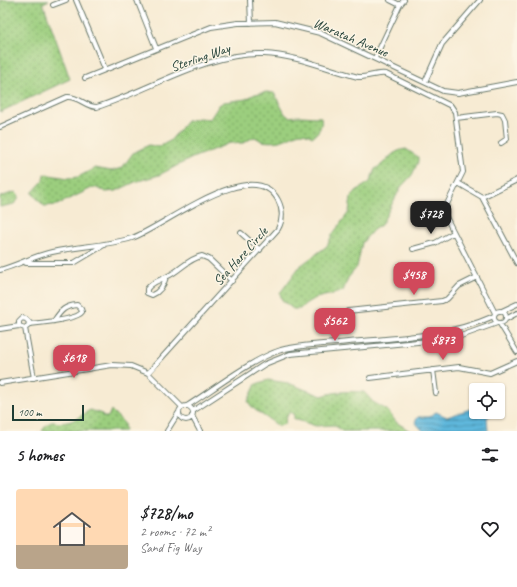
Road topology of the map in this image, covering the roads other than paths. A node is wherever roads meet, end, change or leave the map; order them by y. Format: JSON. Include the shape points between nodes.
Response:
{"nodes":[{"id":1,"x":66,"y":0,"type":"edge"},
{"id":2,"x":76,"y":0,"type":"edge"},
{"id":3,"x":137,"y":0,"type":"edge"},
{"id":4,"x":250,"y":0,"type":"edge"},
{"id":5,"x":390,"y":0,"type":"edge"},
{"id":6,"x":404,"y":0,"type":"edge"},
{"id":7,"x":480,"y":0,"type":"edge"},
{"id":8,"x":53,"y":5,"type":"dead end"},
{"id":9,"x":400,"y":5,"type":"junction"},
{"id":10,"x":251,"y":23,"type":"junction"},
{"id":11,"x":156,"y":48,"type":"junction"},
{"id":12,"x":375,"y":58,"type":"junction"},
{"id":13,"x":105,"y":69,"type":"junction"},
{"id":14,"x":85,"y":78,"type":"dead end"},
{"id":15,"x":425,"y":82,"type":"junction"},
{"id":16,"x":517,"y":82,"type":"edge"},
{"id":17,"x":456,"y":118,"type":"junction"},
{"id":18,"x":0,"y":127,"type":"edge"},
{"id":19,"x":501,"y":143,"type":"dead end"},
{"id":20,"x":517,"y":180,"type":"edge"},
{"id":21,"x":458,"y":183,"type":"junction"},
{"id":22,"x":482,"y":196,"type":"junction"},
{"id":23,"x":241,"y":233,"type":"dead end"},
{"id":24,"x":453,"y":233,"type":"junction"},
{"id":25,"x":104,"y":245,"type":"junction"},
{"id":26,"x":413,"y":249,"type":"dead end"},
{"id":27,"x":260,"y":250,"type":"junction"},
{"id":28,"x":517,"y":263,"type":"edge"},
{"id":29,"x":18,"y":264,"type":"junction"},
{"id":30,"x":0,"y":270,"type":"edge"},
{"id":31,"x":166,"y":277,"type":"junction"},
{"id":32,"x":477,"y":277,"type":"junction"},
{"id":33,"x":232,"y":281,"type":"junction"},
{"id":34,"x":517,"y":304,"type":"edge"},
{"id":35,"x":348,"y":311,"type":"dead end"},
{"id":36,"x":497,"y":313,"type":"junction"},
{"id":37,"x":517,"y":313,"type":"edge"},
{"id":38,"x":54,"y":320,"type":"junction"},
{"id":39,"x":502,"y":322,"type":"junction"},
{"id":40,"x":29,"y":324,"type":"junction"},
{"id":41,"x":19,"y":326,"type":"junction"},
{"id":42,"x":25,"y":328,"type":"junction"},
{"id":43,"x":0,"y":329,"type":"edge"},
{"id":44,"x":431,"y":334,"type":"junction"},
{"id":45,"x":367,"y":340,"type":"junction"},
{"id":46,"x":432,"y":341,"type":"junction"},
{"id":47,"x":302,"y":346,"type":"junction"},
{"id":48,"x":368,"y":347,"type":"junction"},
{"id":49,"x":304,"y":352,"type":"junction"},
{"id":50,"x":517,"y":352,"type":"edge"},
{"id":51,"x":517,"y":361,"type":"edge"},
{"id":52,"x":246,"y":368,"type":"junction"},
{"id":53,"x":433,"y":370,"type":"junction"},
{"id":54,"x":148,"y":373,"type":"junction"},
{"id":55,"x":250,"y":373,"type":"junction"},
{"id":56,"x":34,"y":378,"type":"junction"},
{"id":57,"x":370,"y":378,"type":"dead end"},
{"id":58,"x":0,"y":383,"type":"edge"},
{"id":59,"x":436,"y":393,"type":"dead end"},
{"id":60,"x":182,"y":409,"type":"junction"},
{"id":61,"x":193,"y":411,"type":"junction"},
{"id":62,"x":191,"y":418,"type":"junction"},
{"id":63,"x":183,"y":419,"type":"junction"},
{"id":64,"x":172,"y":425,"type":"junction"},
{"id":65,"x":199,"y":429,"type":"edge"},
{"id":66,"x":167,"y":431,"type":"edge"}],
"edges":[{"from":1,"to":8,"type":"street"},
{"from":2,"to":13,"type":"street"},
{"from":3,"to":11,"type":"street"},
{"from":4,"to":10,"type":"street"},
{"from":5,"to":9,"type":"street"},
{"from":6,"to":9,"type":"street"},
{"from":7,"to":15,"type":"street","via":[[442,44]]},
{"from":9,"to":12,"type":"street"},
{"from":10,"to":11,"type":"street","name":"Waratah Avenue","via":[[211,27]]},
{"from":10,"to":12,"type":"street","name":"Waratah Avenue","via":[[275,22],[320,33]]},
{"from":11,"to":13,"type":"street","name":"Waratah Avenue"},
{"from":12,"to":15,"type":"street","name":"Waratah Avenue"},
{"from":13,"to":14,"type":"street","name":"Waratah Avenue"},
{"from":15,"to":16,"type":"street","name":"Waratah Avenue","via":[[443,91],[458,93]]},
{"from":17,"to":18,"type":"street","name":"Sterling Way","via":[[451,106],[383,74],[364,78],[289,57],[252,54],[211,62],[97,107],[88,105],[74,96],[67,96]]},
{"from":17,"to":19,"type":"street","via":[[502,114],[506,120],[507,140]]},
{"from":17,"to":21,"type":"street","via":[[463,169]]},
{"from":20,"to":22,"type":"street"},
{"from":21,"to":22,"type":"street"},
{"from":21,"to":24,"type":"street","via":[[446,211]]},
{"from":22,"to":28,"type":"street"},
{"from":23,"to":27,"type":"street"},
{"from":24,"to":26,"type":"street"},
{"from":24,"to":32,"type":"street"},
{"from":25,"to":27,"type":"street","name":"Sea Hare Circle","via":[[140,234],[218,192],[235,187],[255,186],[272,192],[282,211],[282,221],[278,229]]},
{"from":25,"to":29,"type":"street","name":"Sea Hare Circle","via":[[50,252]]},
{"from":25,"to":29,"type":"street","name":"Sea Hare Circle","via":[[74,263]]},
{"from":27,"to":33,"type":"street","name":"Sea Hare Circle"},
{"from":29,"to":30,"type":"street","name":"Sea Hare Circle"},
{"from":31,"to":31,"type":"street","via":[[154,294],[147,293],[146,289],[152,283]]},
{"from":31,"to":33,"type":"street","via":[[202,256],[209,259]]},
{"from":32,"to":35,"type":"street","via":[[459,286],[448,299],[442,301]]},
{"from":32,"to":36,"type":"street"},
{"from":33,"to":54,"type":"street","name":"Sea Hare Circle"},
{"from":34,"to":36,"type":"street"},
{"from":36,"to":39,"type":"street"},
{"from":36,"to":39,"type":"street","via":[[505,313]]},
{"from":36,"to":44,"type":"street","via":[[469,327]]},
{"from":37,"to":39,"type":"street"},
{"from":38,"to":38,"type":"street","via":[[77,317],[82,312],[81,309],[77,306],[66,307]]},
{"from":38,"to":40,"type":"street"},
{"from":39,"to":46,"type":"street","via":[[458,337]]},
{"from":39,"to":50,"type":"street"},
{"from":40,"to":41,"type":"street","via":[[26,318],[22,318]]},
{"from":40,"to":42,"type":"street"},
{"from":41,"to":42,"type":"street"},
{"from":41,"to":43,"type":"street"},
{"from":42,"to":56,"type":"street"},
{"from":44,"to":45,"type":"street"},
{"from":44,"to":46,"type":"street"},
{"from":45,"to":47,"type":"street"},
{"from":45,"to":48,"type":"street"},
{"from":46,"to":48,"type":"street"},
{"from":47,"to":49,"type":"street"},
{"from":47,"to":52,"type":"street","via":[[270,354]]},
{"from":48,"to":49,"type":"street"},
{"from":49,"to":55,"type":"street","via":[[271,361]]},
{"from":51,"to":53,"type":"street","via":[[490,374],[463,367]]},
{"from":52,"to":55,"type":"street"},
{"from":52,"to":60,"type":"street"},
{"from":53,"to":57,"type":"street"},
{"from":53,"to":59,"type":"street"},
{"from":54,"to":56,"type":"street","via":[[131,366],[112,365]]},
{"from":54,"to":60,"type":"street"},
{"from":55,"to":61,"type":"street"},
{"from":56,"to":58,"type":"street"},
{"from":60,"to":61,"type":"street","via":[[191,407]]},
{"from":60,"to":63,"type":"street"},
{"from":60,"to":64,"type":"street"},
{"from":61,"to":62,"type":"street"},
{"from":62,"to":63,"type":"street"},
{"from":62,"to":65,"type":"street"},
{"from":63,"to":64,"type":"street"},
{"from":64,"to":66,"type":"street"}]}
